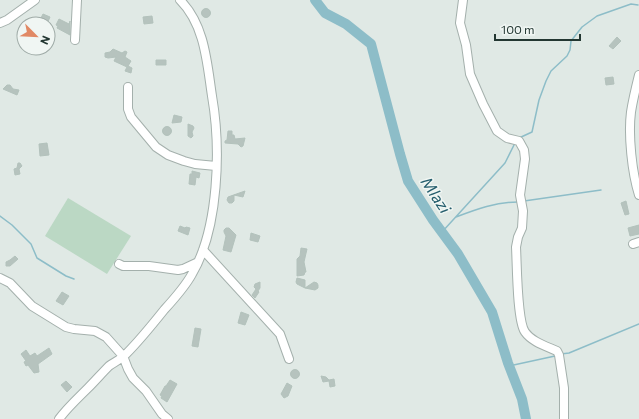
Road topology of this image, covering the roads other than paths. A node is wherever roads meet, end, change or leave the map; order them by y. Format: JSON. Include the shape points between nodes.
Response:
{"nodes":[{"id":1,"x":35,"y":0,"type":"edge"},
{"id":2,"x":77,"y":0,"type":"edge"},
{"id":3,"x":180,"y":0,"type":"edge"},
{"id":4,"x":463,"y":0,"type":"edge"},
{"id":5,"x":0,"y":23,"type":"edge"},
{"id":6,"x":75,"y":40,"type":"dead end"},
{"id":7,"x":639,"y":75,"type":"edge"},
{"id":8,"x":128,"y":86,"type":"dead end"},
{"id":9,"x":216,"y":166,"type":"junction"},
{"id":10,"x":639,"y":195,"type":"edge"},
{"id":11,"x":203,"y":250,"type":"junction"},
{"id":12,"x":198,"y":262,"type":"junction"},
{"id":13,"x":119,"y":264,"type":"dead end"},
{"id":14,"x":0,"y":278,"type":"edge"},
{"id":15,"x":124,"y":356,"type":"junction"},
{"id":16,"x":288,"y":359,"type":"dead end"},
{"id":17,"x":59,"y":419,"type":"edge"},
{"id":18,"x":168,"y":419,"type":"edge"},
{"id":19,"x":564,"y":419,"type":"edge"}],
"edges":[{"from":1,"to":5,"type":"street"},
{"from":2,"to":6,"type":"street"},
{"from":3,"to":9,"type":"street","via":[[190,10],[202,38],[217,127]]},
{"from":4,"to":19,"type":"street","via":[[460,23],[470,74],[497,131],[519,142],[524,150],[520,195],[522,228],[516,247],[520,319],[524,332],[559,354],[564,388]]},
{"from":7,"to":10,"type":"street","via":[[630,121],[634,173]]},
{"from":8,"to":9,"type":"street","via":[[130,118],[156,148],[184,161]]},
{"from":9,"to":11,"type":"street","via":[[215,196]]},
{"from":11,"to":12,"type":"street"},
{"from":11,"to":16,"type":"street","via":[[280,334]]},
{"from":12,"to":13,"type":"street","via":[[178,270]]},
{"from":12,"to":15,"type":"street","via":[[188,281]]},
{"from":14,"to":15,"type":"street","via":[[10,283],[32,306],[66,327],[101,334]]},
{"from":15,"to":17,"type":"street","via":[[100,375]]},
{"from":15,"to":18,"type":"street","via":[[133,378]]}]}
